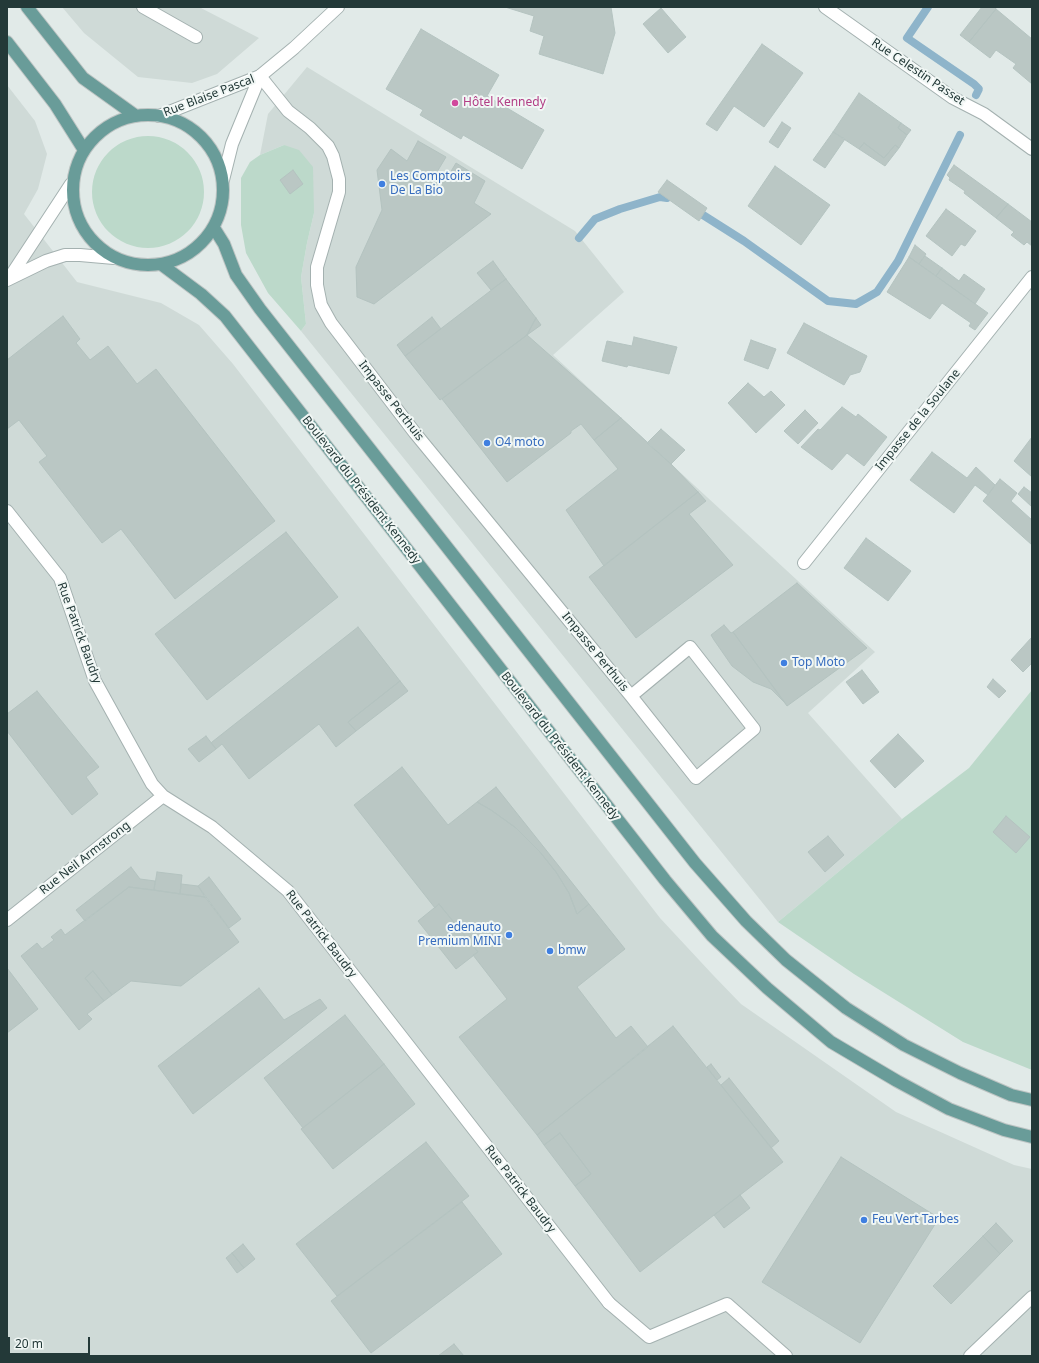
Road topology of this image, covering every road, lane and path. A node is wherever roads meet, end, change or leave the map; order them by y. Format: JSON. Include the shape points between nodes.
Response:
{"nodes":[{"id":1,"x":27,"y":7,"type":"edge"},
{"id":2,"x":143,"y":7,"type":"edge"},
{"id":3,"x":338,"y":7,"type":"edge"},
{"id":4,"x":825,"y":7,"type":"edge"},
{"id":5,"x":196,"y":37,"type":"dead end"},
{"id":6,"x":7,"y":42,"type":"edge"},
{"id":7,"x":260,"y":76,"type":"junction"},
{"id":8,"x":136,"y":116,"type":"junction"},
{"id":9,"x":159,"y":116,"type":"junction"},
{"id":10,"x":1032,"y":149,"type":"edge"},
{"id":11,"x":84,"y":150,"type":"junction"},
{"id":12,"x":223,"y":180,"type":"junction"},
{"id":13,"x":71,"y":184,"type":"junction"},
{"id":14,"x":214,"y":228,"type":"junction"},
{"id":15,"x":114,"y":258,"type":"junction"},
{"id":16,"x":162,"y":265,"type":"junction"},
{"id":17,"x":1032,"y":277,"type":"edge"},
{"id":18,"x":9,"y":278,"type":"edge"},
{"id":19,"x":7,"y":511,"type":"edge"},
{"id":20,"x":804,"y":563,"type":"dead end"},
{"id":21,"x":631,"y":696,"type":"junction"},
{"id":22,"x":163,"y":796,"type":"junction"},
{"id":23,"x":7,"y":920,"type":"edge"},
{"id":24,"x":1032,"y":1100,"type":"edge"},
{"id":25,"x":1032,"y":1137,"type":"edge"},
{"id":26,"x":1032,"y":1297,"type":"edge"},
{"id":27,"x":786,"y":1356,"type":"edge"},
{"id":28,"x":970,"y":1356,"type":"edge"}],
"edges":[{"from":1,"to":8,"type":"main road","via":[[83,78]]},
{"from":2,"to":5,"type":"street"},
{"from":3,"to":7,"type":"street","name":"Rue Blaise Pascal"},
{"from":4,"to":10,"type":"street","name":"Rue Celestin Passet","via":[[953,98],[984,114]]},
{"from":6,"to":11,"type":"main road","via":[[55,104]]},
{"from":7,"to":9,"type":"street","name":"Rue Blaise Pascal"},
{"from":7,"to":12,"type":"street","name":"Rue Blaise Pascal","via":[[232,144]]},
{"from":7,"to":21,"type":"street","name":"Impasse Perthuis","via":[[288,111],[328,146],[333,156],[339,179],[339,192],[318,267],[317,285],[321,305],[331,323],[415,433]]},
{"from":8,"to":9,"type":"main road"},
{"from":8,"to":11,"type":"main road","via":[[116,122],[98,134]]},
{"from":9,"to":12,"type":"main road","via":[[181,122],[200,135],[215,155]]},
{"from":11,"to":13,"type":"main road"},
{"from":12,"to":14,"type":"main road","via":[[222,205]]},
{"from":13,"to":15,"type":"main road","via":[[76,214],[94,243]]},
{"from":13,"to":18,"type":"street"},
{"from":14,"to":16,"type":"main road","via":[[200,245],[183,258]]},
{"from":14,"to":24,"type":"main road","via":[[224,244],[236,275],[260,309],[695,863],[746,921],[786,960],[846,1008],[904,1045],[967,1077],[1011,1095]]},
{"from":15,"to":16,"type":"main road","via":[[138,265]]},
{"from":15,"to":18,"type":"street","via":[[65,255]]},
{"from":16,"to":25,"type":"main road","name":"Boulevard du Président Kennedy","via":[[225,316],[665,880],[712,936],[767,988],[831,1042],[949,1109],[1004,1130]]},
{"from":17,"to":20,"type":"street","name":"Impasse de la Soulane"},
{"from":19,"to":22,"type":"street","name":"Rue Patrick Baudry","via":[[60,578],[95,681],[152,784]]},
{"from":21,"to":21,"type":"street","name":"Impasse Perthuis","via":[[696,778],[754,729],[690,647]]},
{"from":22,"to":23,"type":"street","name":"Rue Neil Armstrong"},
{"from":22,"to":27,"type":"street","name":"Rue Patrick Baudry","via":[[212,827],[288,891],[609,1303],[649,1337],[726,1304]]},
{"from":26,"to":28,"type":"street"}]}
